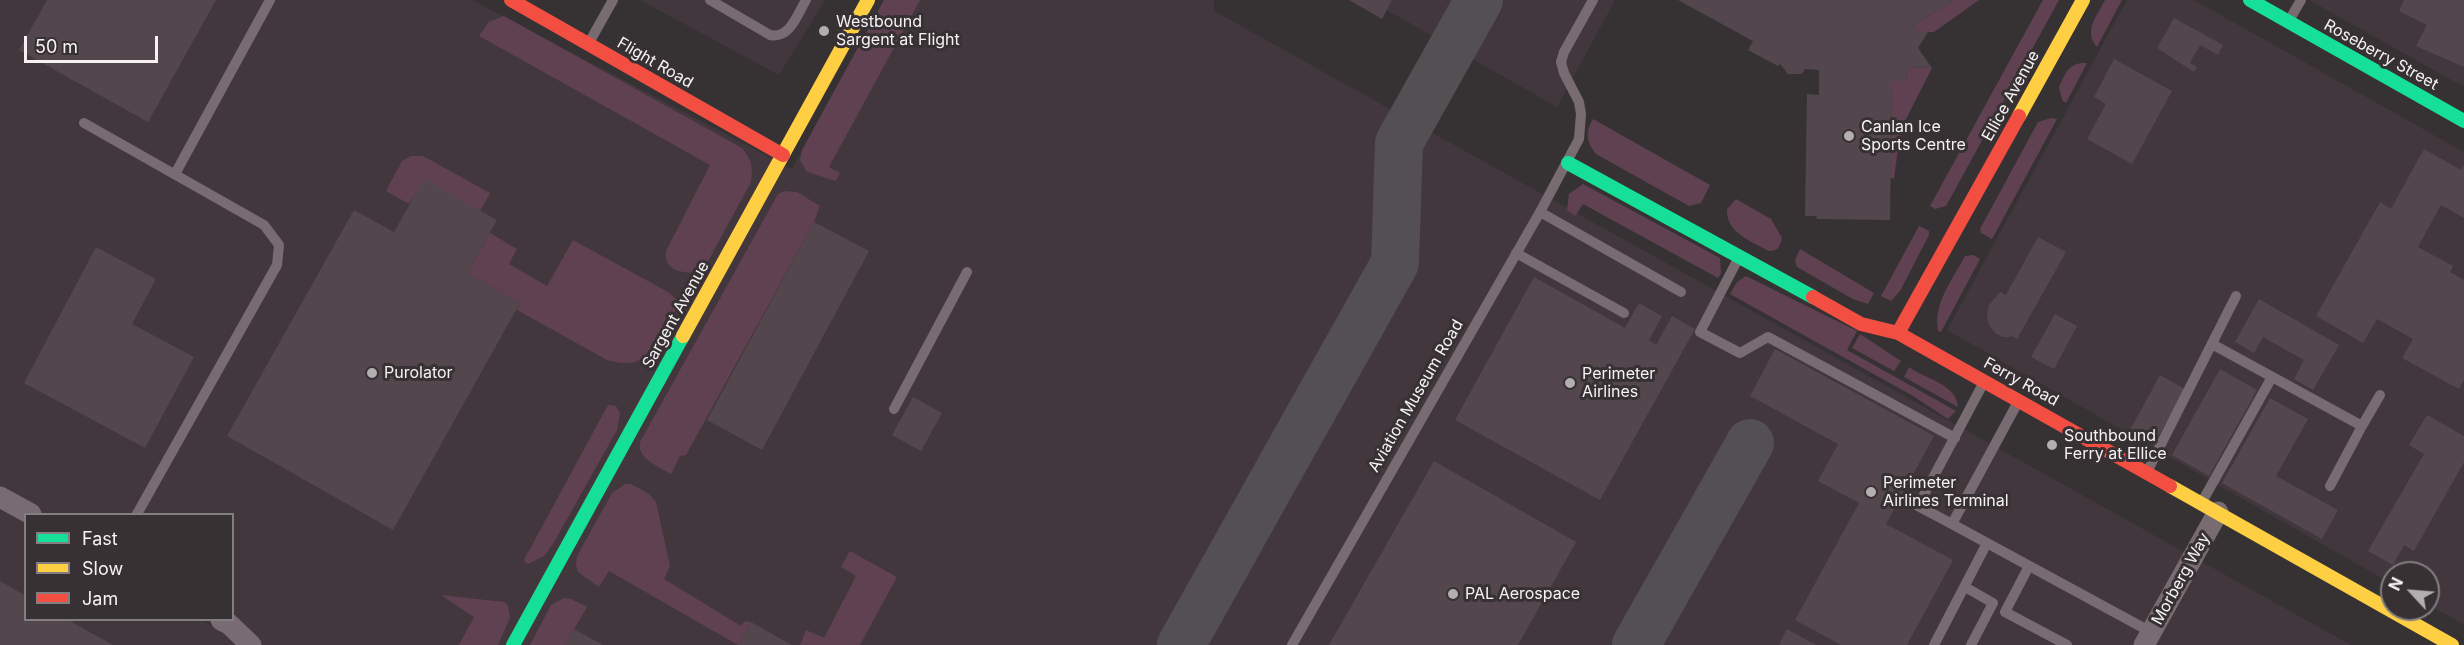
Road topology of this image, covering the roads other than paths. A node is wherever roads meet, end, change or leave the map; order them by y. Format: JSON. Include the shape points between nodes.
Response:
{"nodes":[{"id":1,"x":270,"y":0,"type":"edge"},
{"id":2,"x":511,"y":0,"type":"edge"},
{"id":3,"x":613,"y":0,"type":"edge"},
{"id":4,"x":710,"y":0,"type":"edge"},
{"id":5,"x":805,"y":0,"type":"edge"},
{"id":6,"x":868,"y":0,"type":"edge"},
{"id":7,"x":1593,"y":0,"type":"edge"},
{"id":8,"x":2083,"y":0,"type":"edge"},
{"id":9,"x":2250,"y":0,"type":"edge"},
{"id":10,"x":2301,"y":0,"type":"edge"},
{"id":11,"x":2268,"y":4,"type":"edge"},
{"id":12,"x":2288,"y":22,"type":"junction"},
{"id":13,"x":588,"y":44,"type":"junction"},
{"id":14,"x":2464,"y":121,"type":"edge"},
{"id":15,"x":84,"y":123,"type":"dead end"},
{"id":16,"x":783,"y":155,"type":"junction"},
{"id":17,"x":1568,"y":163,"type":"junction"},
{"id":18,"x":175,"y":174,"type":"junction"},
{"id":19,"x":1540,"y":212,"type":"junction"},
{"id":20,"x":1516,"y":253,"type":"junction"},
{"id":21,"x":1739,"y":257,"type":"junction"},
{"id":22,"x":967,"y":272,"type":"dead end"},
{"id":23,"x":1681,"y":292,"type":"dead end"},
{"id":24,"x":2236,"y":296,"type":"dead end"},
{"id":25,"x":1624,"y":313,"type":"dead end"},
{"id":26,"x":1898,"y":333,"type":"junction"},
{"id":27,"x":2212,"y":344,"type":"junction"},
{"id":28,"x":2271,"y":377,"type":"junction"},
{"id":29,"x":1985,"y":381,"type":"junction"},
{"id":30,"x":2380,"y":395,"type":"dead end"},
{"id":31,"x":2019,"y":399,"type":"junction"},
{"id":32,"x":894,"y":409,"type":"dead end"},
{"id":33,"x":2361,"y":426,"type":"junction"},
{"id":34,"x":1954,"y":438,"type":"junction"},
{"id":35,"x":2147,"y":472,"type":"junction"},
{"id":36,"x":2330,"y":486,"type":"dead end"},
{"id":37,"x":0,"y":497,"type":"edge"},
{"id":38,"x":2210,"y":507,"type":"junction"},
{"id":39,"x":29,"y":513,"type":"edge"},
{"id":40,"x":138,"y":513,"type":"edge"},
{"id":41,"x":1952,"y":524,"type":"junction"},
{"id":42,"x":1987,"y":543,"type":"junction"},
{"id":43,"x":2029,"y":566,"type":"junction"},
{"id":44,"x":1965,"y":587,"type":"junction"},
{"id":45,"x":225,"y":622,"type":"edge"},
{"id":46,"x":2147,"y":639,"type":"edge"},
{"id":47,"x":251,"y":645,"type":"edge"},
{"id":48,"x":513,"y":645,"type":"edge"},
{"id":49,"x":1292,"y":645,"type":"edge"},
{"id":50,"x":1934,"y":645,"type":"edge"},
{"id":51,"x":1971,"y":645,"type":"edge"},
{"id":52,"x":2067,"y":645,"type":"edge"},
{"id":53,"x":2452,"y":645,"type":"edge"}],
"edges":[{"from":1,"to":18,"type":"lane"},
{"from":2,"to":13,"type":"street","name":"Flight Road"},
{"from":3,"to":13,"type":"lane"},
{"from":4,"to":5,"type":"lane","via":[[777,37],[789,30]]},
{"from":6,"to":16,"type":"street","name":"Sargent Avenue"},
{"from":7,"to":17,"type":"lane","name":"Aviation Museum Road","via":[[1561,62],[1581,114],[1579,139]]},
{"from":8,"to":26,"type":"street","name":"Ellice Avenue"},
{"from":9,"to":11,"type":"street","name":"Roseberry Street"},
{"from":10,"to":12,"type":"lane"},
{"from":11,"to":12,"type":"street","name":"Roseberry Street"},
{"from":12,"to":14,"type":"street","name":"Roseberry Street"},
{"from":13,"to":16,"type":"street","name":"Flight Road"},
{"from":15,"to":18,"type":"lane"},
{"from":16,"to":48,"type":"street","name":"Sargent Avenue"},
{"from":17,"to":19,"type":"lane","name":"Aviation Museum Road"},
{"from":17,"to":21,"type":"street","name":"Ferry Road"},
{"from":18,"to":40,"type":"lane","via":[[264,225],[279,245],[277,265]]},
{"from":19,"to":20,"type":"lane","name":"Aviation Museum Road"},
{"from":19,"to":23,"type":"lane"},
{"from":20,"to":25,"type":"lane"},
{"from":20,"to":49,"type":"lane","name":"Aviation Museum Road"},
{"from":21,"to":26,"type":"street","name":"Ferry Road","via":[[1861,324]]},
{"from":21,"to":34,"type":"lane","via":[[1700,332],[1740,353],[1768,338]]},
{"from":22,"to":32,"type":"lane"},
{"from":24,"to":27,"type":"lane"},
{"from":26,"to":29,"type":"street","name":"Ferry Road"},
{"from":27,"to":28,"type":"lane"},
{"from":27,"to":35,"type":"lane"},
{"from":28,"to":33,"type":"lane"},
{"from":28,"to":38,"type":"lane"},
{"from":29,"to":31,"type":"street","name":"Ferry Road"},
{"from":29,"to":34,"type":"lane"},
{"from":30,"to":33,"type":"lane"},
{"from":31,"to":35,"type":"street","name":"Ferry Road"},
{"from":31,"to":41,"type":"lane"},
{"from":33,"to":36,"type":"lane"},
{"from":34,"to":41,"type":"lane","via":[[1918,506]]},
{"from":35,"to":38,"type":"street","name":"Ferry Road"},
{"from":37,"to":39,"type":"street"},
{"from":38,"to":46,"type":"street","name":"Morberg Way"},
{"from":38,"to":53,"type":"street","name":"Ferry Road"},
{"from":41,"to":42,"type":"lane"},
{"from":42,"to":43,"type":"lane"},
{"from":42,"to":44,"type":"lane"},
{"from":43,"to":46,"type":"lane","via":[[2102,606]]},
{"from":43,"to":52,"type":"lane","via":[[2006,612]]},
{"from":44,"to":50,"type":"lane"},
{"from":44,"to":51,"type":"lane","via":[[1993,603]]},
{"from":45,"to":47,"type":"street"}]}
